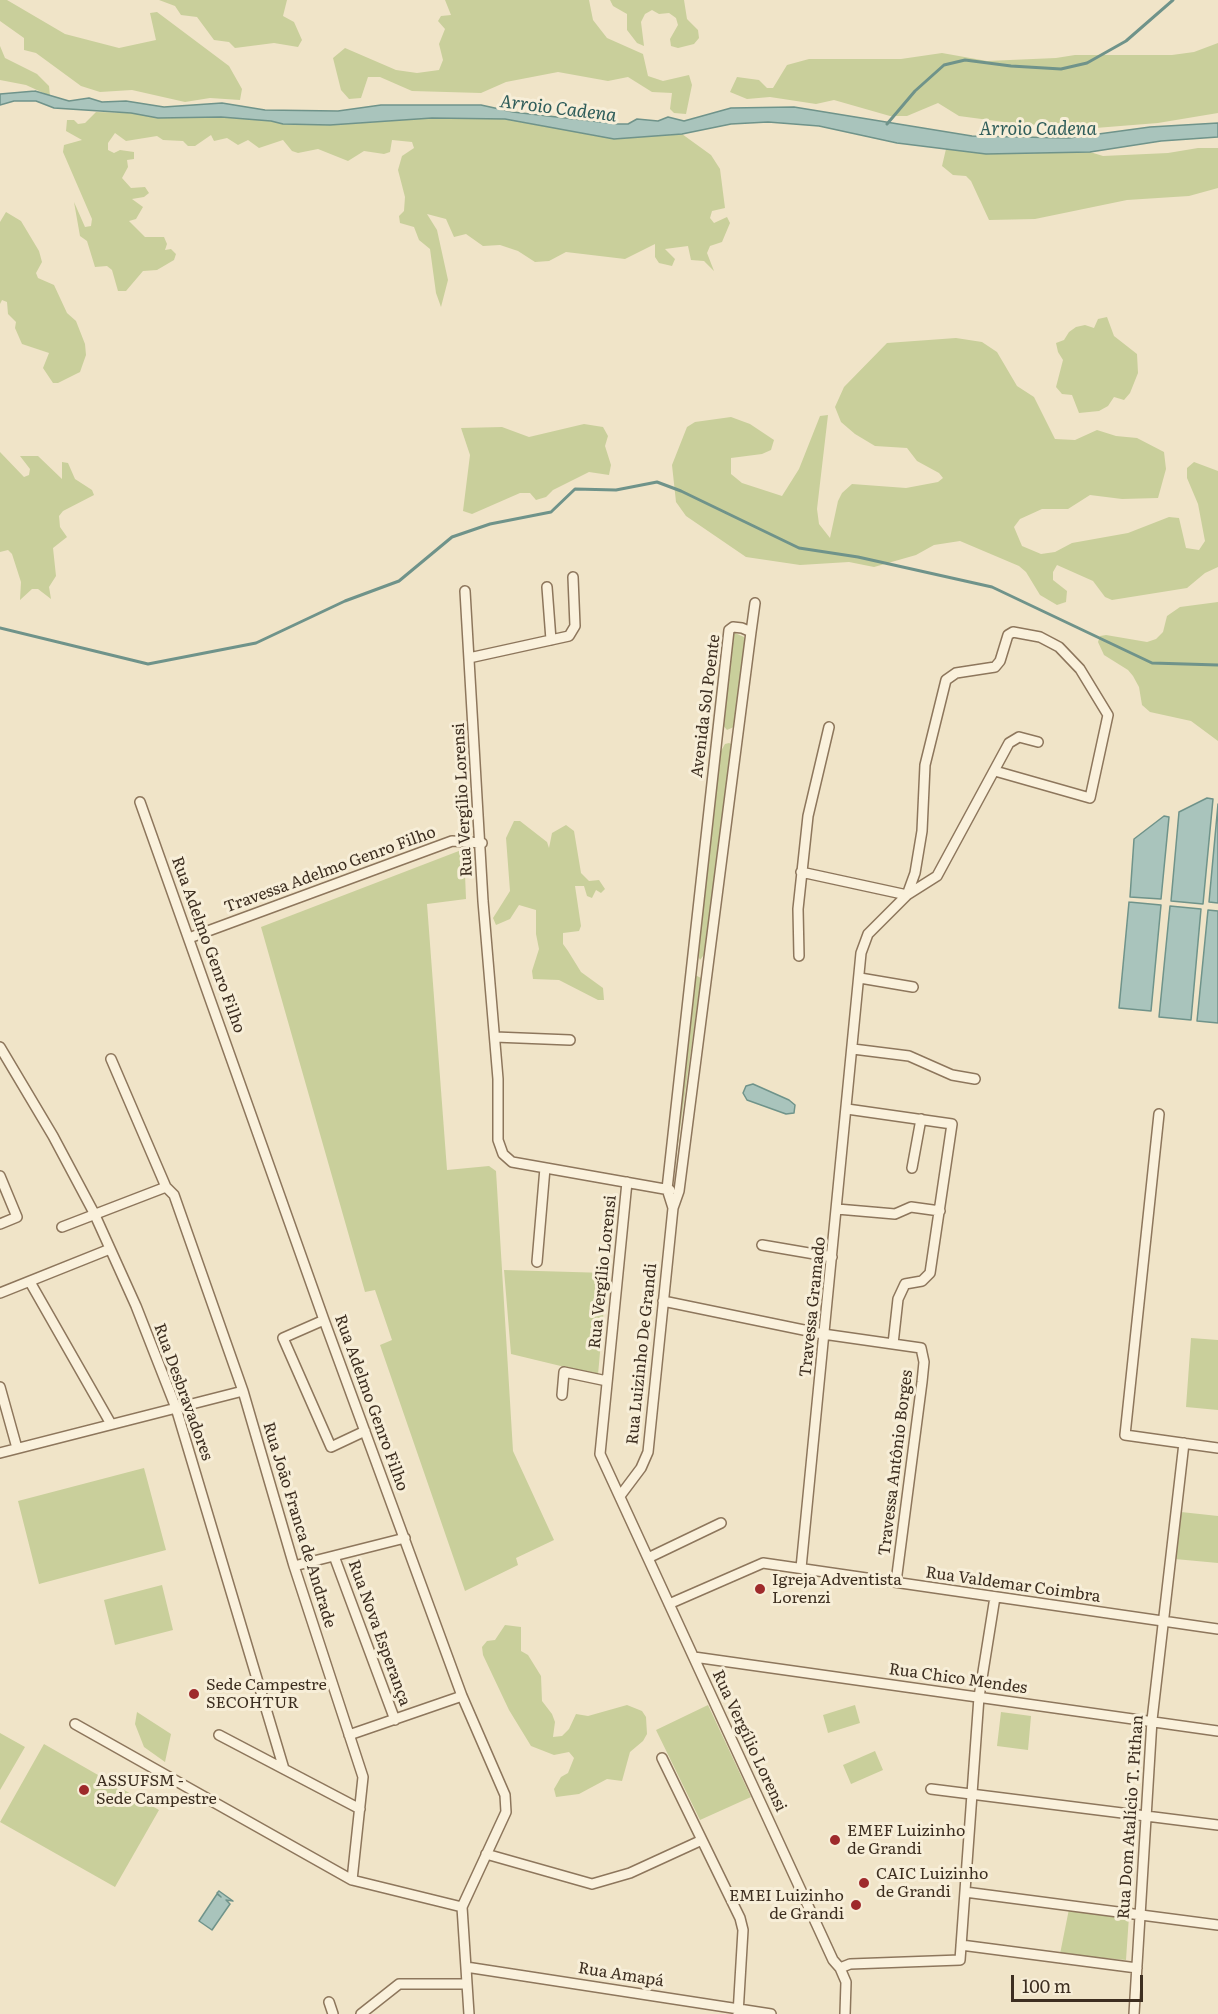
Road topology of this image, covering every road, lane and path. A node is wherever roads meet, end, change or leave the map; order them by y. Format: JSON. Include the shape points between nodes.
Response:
{"nodes":[{"id":1,"x":573,"y":577,"type":"dead end"},
{"id":2,"x":547,"y":587,"type":"dead end"},
{"id":3,"x":465,"y":591,"type":"dead end"},
{"id":4,"x":755,"y":603,"type":"dead end"},
{"id":5,"x":751,"y":632,"type":"junction"},
{"id":6,"x":551,"y":640,"type":"junction"},
{"id":7,"x":469,"y":658,"type":"junction"},
{"id":8,"x":829,"y":727,"type":"dead end"},
{"id":9,"x":717,"y":739,"type":"junction"},
{"id":10,"x":737,"y":741,"type":"junction"},
{"id":11,"x":1038,"y":742,"type":"dead end"},
{"id":12,"x":995,"y":771,"type":"junction"},
{"id":13,"x":140,"y":802,"type":"dead end"},
{"id":14,"x":482,"y":843,"type":"junction"},
{"id":15,"x":801,"y":872,"type":"junction"},
{"id":16,"x":907,"y":895,"type":"junction"},
{"id":17,"x":189,"y":938,"type":"junction"},
{"id":18,"x":799,"y":956,"type":"dead end"},
{"id":19,"x":691,"y":967,"type":"junction"},
{"id":20,"x":707,"y":970,"type":"junction"},
{"id":21,"x":861,"y":978,"type":"junction"},
{"id":22,"x":913,"y":987,"type":"dead end"},
{"id":23,"x":495,"y":1037,"type":"junction"},
{"id":24,"x":570,"y":1041,"type":"dead end"},
{"id":25,"x":0,"y":1047,"type":"edge"},
{"id":26,"x":853,"y":1049,"type":"junction"},
{"id":27,"x":111,"y":1059,"type":"dead end"},
{"id":28,"x":975,"y":1079,"type":"dead end"},
{"id":29,"x":847,"y":1109,"type":"junction"},
{"id":30,"x":1159,"y":1114,"type":"dead end"},
{"id":31,"x":921,"y":1119,"type":"junction"},
{"id":32,"x":545,"y":1168,"type":"junction"},
{"id":33,"x":912,"y":1168,"type":"dead end"},
{"id":34,"x":0,"y":1176,"type":"edge"},
{"id":35,"x":627,"y":1182,"type":"junction"},
{"id":36,"x":166,"y":1187,"type":"junction"},
{"id":37,"x":667,"y":1189,"type":"junction"},
{"id":38,"x":679,"y":1191,"type":"junction"},
{"id":39,"x":673,"y":1208,"type":"junction"},
{"id":40,"x":837,"y":1209,"type":"junction"},
{"id":41,"x":940,"y":1211,"type":"junction"},
{"id":42,"x":94,"y":1213,"type":"junction"},
{"id":43,"x":0,"y":1224,"type":"edge"},
{"id":44,"x":62,"y":1227,"type":"dead end"},
{"id":45,"x":762,"y":1245,"type":"dead end"},
{"id":46,"x":110,"y":1249,"type":"junction"},
{"id":47,"x":832,"y":1257,"type":"junction"},
{"id":48,"x":537,"y":1262,"type":"dead end"},
{"id":49,"x":30,"y":1282,"type":"junction"},
{"id":50,"x":0,"y":1293,"type":"edge"},
{"id":51,"x":663,"y":1300,"type":"junction"},
{"id":52,"x":324,"y":1320,"type":"junction"},
{"id":53,"x":824,"y":1334,"type":"junction"},
{"id":54,"x":893,"y":1344,"type":"junction"},
{"id":55,"x":607,"y":1381,"type":"junction"},
{"id":56,"x":0,"y":1387,"type":"edge"},
{"id":57,"x":243,"y":1391,"type":"junction"},
{"id":58,"x":562,"y":1395,"type":"dead end"},
{"id":59,"x":176,"y":1408,"type":"junction"},
{"id":60,"x":111,"y":1424,"type":"junction"},
{"id":61,"x":365,"y":1431,"type":"junction"},
{"id":62,"x":1184,"y":1443,"type":"junction"},
{"id":63,"x":17,"y":1448,"type":"junction"},
{"id":64,"x":1218,"y":1448,"type":"edge"},
{"id":65,"x":0,"y":1453,"type":"edge"},
{"id":66,"x":620,"y":1496,"type":"junction"},
{"id":67,"x":721,"y":1523,"type":"dead end"},
{"id":68,"x":405,"y":1538,"type":"junction"},
{"id":69,"x":334,"y":1556,"type":"junction"},
{"id":70,"x":648,"y":1558,"type":"junction"},
{"id":71,"x":294,"y":1566,"type":"junction"},
{"id":72,"x":801,"y":1568,"type":"junction"},
{"id":73,"x":896,"y":1582,"type":"junction"},
{"id":74,"x":995,"y":1597,"type":"junction"},
{"id":75,"x":669,"y":1604,"type":"junction"},
{"id":76,"x":1162,"y":1622,"type":"junction"},
{"id":77,"x":1218,"y":1629,"type":"edge"},
{"id":78,"x":694,"y":1657,"type":"junction"},
{"id":79,"x":462,"y":1696,"type":"junction"},
{"id":80,"x":979,"y":1696,"type":"junction"},
{"id":81,"x":395,"y":1720,"type":"junction"},
{"id":82,"x":1152,"y":1720,"type":"junction"},
{"id":83,"x":75,"y":1724,"type":"dead end"},
{"id":84,"x":1218,"y":1731,"type":"edge"},
{"id":85,"x":219,"y":1735,"type":"dead end"},
{"id":86,"x":349,"y":1735,"type":"junction"},
{"id":87,"x":662,"y":1758,"type":"dead end"},
{"id":88,"x":284,"y":1769,"type":"junction"},
{"id":89,"x":932,"y":1790,"type":"dead end"},
{"id":90,"x":972,"y":1795,"type":"junction"},
{"id":91,"x":360,"y":1809,"type":"junction"},
{"id":92,"x":1146,"y":1816,"type":"junction"},
{"id":93,"x":1218,"y":1826,"type":"edge"},
{"id":94,"x":702,"y":1840,"type":"junction"},
{"id":95,"x":486,"y":1854,"type":"junction"},
{"id":96,"x":352,"y":1880,"type":"junction"},
{"id":97,"x":964,"y":1892,"type":"junction"},
{"id":98,"x":462,"y":1907,"type":"junction"},
{"id":99,"x":1140,"y":1914,"type":"junction"},
{"id":100,"x":1218,"y":1925,"type":"edge"},
{"id":101,"x":961,"y":1945,"type":"junction"},
{"id":102,"x":466,"y":1967,"type":"junction"},
{"id":103,"x":840,"y":1968,"type":"junction"},
{"id":104,"x":1137,"y":1968,"type":"junction"},
{"id":105,"x":467,"y":1984,"type":"junction"},
{"id":106,"x":329,"y":2002,"type":"dead end"},
{"id":107,"x":738,"y":2011,"type":"edge"},
{"id":108,"x":333,"y":2014,"type":"edge"},
{"id":109,"x":361,"y":2014,"type":"edge"},
{"id":110,"x":469,"y":2014,"type":"edge"},
{"id":111,"x":771,"y":2014,"type":"edge"},
{"id":112,"x":845,"y":2014,"type":"edge"},
{"id":113,"x":1134,"y":2014,"type":"edge"}],
"edges":[{"from":1,"to":6,"type":"street","via":[[574,631]]},
{"from":2,"to":6,"type":"street"},
{"from":3,"to":7,"type":"street","name":"Rua Vergílio Lorensi"},
{"from":4,"to":5,"type":"street"},
{"from":5,"to":9,"type":"street","name":"Avenida Sol Poente","via":[[733,627],[729,630]]},
{"from":5,"to":10,"type":"street"},
{"from":6,"to":7,"type":"street"},
{"from":7,"to":14,"type":"street","name":"Rua Vergílio Lorensi"},
{"from":8,"to":15,"type":"street","via":[[808,816]]},
{"from":9,"to":10,"type":"street"},
{"from":9,"to":19,"type":"street","name":"Avenida Sol Poente"},
{"from":10,"to":20,"type":"street"},
{"from":11,"to":12,"type":"street","via":[[1014,739]]},
{"from":12,"to":16,"type":"street","via":[[937,876]]},
{"from":12,"to":16,"type":"street","via":[[1090,798],[1108,715],[1080,669],[1059,647],[1040,638],[1013,632],[1008,635],[995,668],[956,673],[946,680],[925,765],[922,831]]},
{"from":13,"to":17,"type":"street","name":"Rua Adelmo Genro Filho"},
{"from":14,"to":17,"type":"street","name":"Travessa Adelmo Genro Filho","via":[[452,841]]},
{"from":14,"to":23,"type":"street","name":"Rua Vergílio Lorensi"},
{"from":15,"to":16,"type":"street"},
{"from":15,"to":18,"type":"street"},
{"from":16,"to":21,"type":"street","name":"Travessa Gramado","via":[[868,934],[861,953]]},
{"from":17,"to":52,"type":"street","name":"Rua Adelmo Genro Filho"},
{"from":19,"to":20,"type":"street"},
{"from":19,"to":37,"type":"street","name":"Avenida Sol Poente"},
{"from":20,"to":38,"type":"street"},
{"from":21,"to":22,"type":"street"},
{"from":21,"to":26,"type":"street","name":"Travessa Gramado"},
{"from":23,"to":24,"type":"street"},
{"from":23,"to":32,"type":"street","name":"Rua Vergílio Lorensi","via":[[498,1140],[503,1154],[512,1162]]},
{"from":25,"to":42,"type":"street","name":"Rua Desbravadores"},
{"from":26,"to":28,"type":"street","via":[[909,1056],[952,1075]]},
{"from":26,"to":29,"type":"street","name":"Travessa Gramado"},
{"from":27,"to":36,"type":"street","name":"Rua João Franca de Andrade"},
{"from":29,"to":31,"type":"street"},
{"from":29,"to":40,"type":"street","name":"Travessa Gramado"},
{"from":30,"to":62,"type":"street","via":[[1125,1435]]},
{"from":31,"to":33,"type":"street"},
{"from":31,"to":41,"type":"street","via":[[952,1124]]},
{"from":32,"to":35,"type":"street","name":"Rua Vergílio Lorensi"},
{"from":32,"to":48,"type":"street"},
{"from":34,"to":43,"type":"street","via":[[17,1217]]},
{"from":35,"to":37,"type":"street"},
{"from":35,"to":55,"type":"street","name":"Rua Vergílio Lorensi"},
{"from":36,"to":42,"type":"street"},
{"from":36,"to":57,"type":"street","name":"Rua João Franca de Andrade","via":[[174,1195]]},
{"from":37,"to":38,"type":"street"},
{"from":37,"to":39,"type":"street","name":"Rua Luizinho De Grandi"},
{"from":38,"to":39,"type":"street","name":"Rua Luizinho De Grandi"},
{"from":39,"to":51,"type":"street","name":"Rua Luizinho De Grandi"},
{"from":40,"to":41,"type":"street","via":[[895,1214],[911,1207]]},
{"from":40,"to":47,"type":"street","name":"Travessa Gramado"},
{"from":41,"to":54,"type":"street","via":[[930,1273],[922,1281],[905,1284],[898,1299]]},
{"from":42,"to":44,"type":"street"},
{"from":42,"to":46,"type":"street","name":"Rua Desbravadores"},
{"from":45,"to":47,"type":"street"},
{"from":46,"to":49,"type":"street"},
{"from":46,"to":59,"type":"street","name":"Rua Desbravadores"},
{"from":47,"to":53,"type":"street","name":"Travessa Gramado"},
{"from":49,"to":50,"type":"street"},
{"from":49,"to":60,"type":"street"},
{"from":51,"to":53,"type":"street"},
{"from":51,"to":66,"type":"street","name":"Rua Luizinho De Grandi","via":[[648,1452]]},
{"from":52,"to":61,"type":"street","name":"Rua Adelmo Genro Filho"},
{"from":52,"to":61,"type":"street","via":[[284,1338],[331,1447]]},
{"from":53,"to":54,"type":"street"},
{"from":53,"to":72,"type":"street","name":"Travessa Gramado"},
{"from":54,"to":73,"type":"street","name":"Travessa Antônio Borges","via":[[921,1348],[924,1362]]},
{"from":55,"to":58,"type":"street","via":[[564,1372]]},
{"from":55,"to":66,"type":"street","name":"Rua Vergílio Lorensi","via":[[600,1454]]},
{"from":56,"to":63,"type":"street"},
{"from":57,"to":59,"type":"street"},
{"from":57,"to":71,"type":"street","name":"Rua João Franca de Andrade"},
{"from":59,"to":60,"type":"street"},
{"from":59,"to":88,"type":"street","name":"Rua Desbravadores"},
{"from":60,"to":63,"type":"street"},
{"from":61,"to":68,"type":"street","name":"Rua Adelmo Genro Filho"},
{"from":62,"to":64,"type":"street"},
{"from":62,"to":76,"type":"street","name":"Rua Dom Atalício T. Pithan"},
{"from":63,"to":65,"type":"street"},
{"from":66,"to":70,"type":"street","name":"Rua Vergílio Lorensi"},
{"from":67,"to":70,"type":"street"},
{"from":68,"to":69,"type":"street"},
{"from":68,"to":79,"type":"street","name":"Rua Adelmo Genro Filho"},
{"from":69,"to":71,"type":"street"},
{"from":69,"to":81,"type":"street","name":"Rua Nova Esperança"},
{"from":70,"to":75,"type":"street","name":"Rua Vergílio Lorensi"},
{"from":71,"to":86,"type":"street","name":"Rua João Franca de Andrade"},
{"from":72,"to":73,"type":"street","name":"Rua Valdemar Coimbra"},
{"from":72,"to":75,"type":"street","name":"Rua Valdemar Coimbra","via":[[763,1563]]},
{"from":73,"to":74,"type":"street","name":"Rua Valdemar Coimbra"},
{"from":74,"to":76,"type":"street","name":"Rua Valdemar Coimbra"},
{"from":74,"to":80,"type":"street"},
{"from":75,"to":78,"type":"street","name":"Rua Vergílio Lorensi"},
{"from":76,"to":77,"type":"street","name":"Rua Valdemar Coimbra"},
{"from":76,"to":82,"type":"street","name":"Rua Dom Atalício T. Pithan"},
{"from":78,"to":80,"type":"street","name":"Rua Chico Mendes"},
{"from":78,"to":103,"type":"street","name":"Rua Vergílio Lorensi"},
{"from":79,"to":81,"type":"street"},
{"from":79,"to":95,"type":"street","name":"Rua Adelmo Genro Filho","via":[[505,1795],[506,1812]]},
{"from":80,"to":82,"type":"street","name":"Rua Chico Mendes"},
{"from":80,"to":90,"type":"street"},
{"from":81,"to":86,"type":"street"},
{"from":82,"to":84,"type":"street","name":"Rua Chico Mendes"},
{"from":82,"to":92,"type":"street","name":"Rua Dom Atalício T. Pithan"},
{"from":83,"to":96,"type":"street"},
{"from":85,"to":88,"type":"street"},
{"from":86,"to":91,"type":"street","name":"Rua João Franca de Andrade","via":[[363,1777]]},
{"from":87,"to":94,"type":"street"},
{"from":88,"to":91,"type":"street"},
{"from":89,"to":90,"type":"street"},
{"from":90,"to":92,"type":"street"},
{"from":90,"to":97,"type":"street"},
{"from":91,"to":96,"type":"street","name":"Rua João Franca de Andrade"},
{"from":92,"to":93,"type":"street"},
{"from":92,"to":99,"type":"street","name":"Rua Dom Atalício T. Pithan"},
{"from":94,"to":95,"type":"street","via":[[630,1873],[592,1884]]},
{"from":94,"to":107,"type":"street","via":[[743,1930]]},
{"from":95,"to":98,"type":"street","name":"Rua Adelmo Genro Filho"},
{"from":96,"to":98,"type":"street"},
{"from":97,"to":99,"type":"street"},
{"from":97,"to":101,"type":"street"},
{"from":98,"to":102,"type":"street","name":"Rua Adelmo Genro Filho"},
{"from":99,"to":100,"type":"street"},
{"from":99,"to":104,"type":"street","name":"Rua Dom Atalício T. Pithan"},
{"from":101,"to":103,"type":"street","via":[[960,1960],[850,1964]]},
{"from":101,"to":104,"type":"street"},
{"from":102,"to":105,"type":"street","name":"Rua Adelmo Genro Filho"},
{"from":102,"to":107,"type":"street","name":"Rua Amapá"},
{"from":103,"to":112,"type":"street","name":"Rua Vergílio Lorensi","via":[[846,1982]]},
{"from":104,"to":113,"type":"street","name":"Rua Dom Atalício T. Pithan"},
{"from":105,"to":109,"type":"street","via":[[399,1984]]},
{"from":105,"to":110,"type":"street","name":"Rua Adelmo Genro Filho"},
{"from":106,"to":108,"type":"street"},
{"from":107,"to":111,"type":"street","name":"Rua Amapá"}]}
